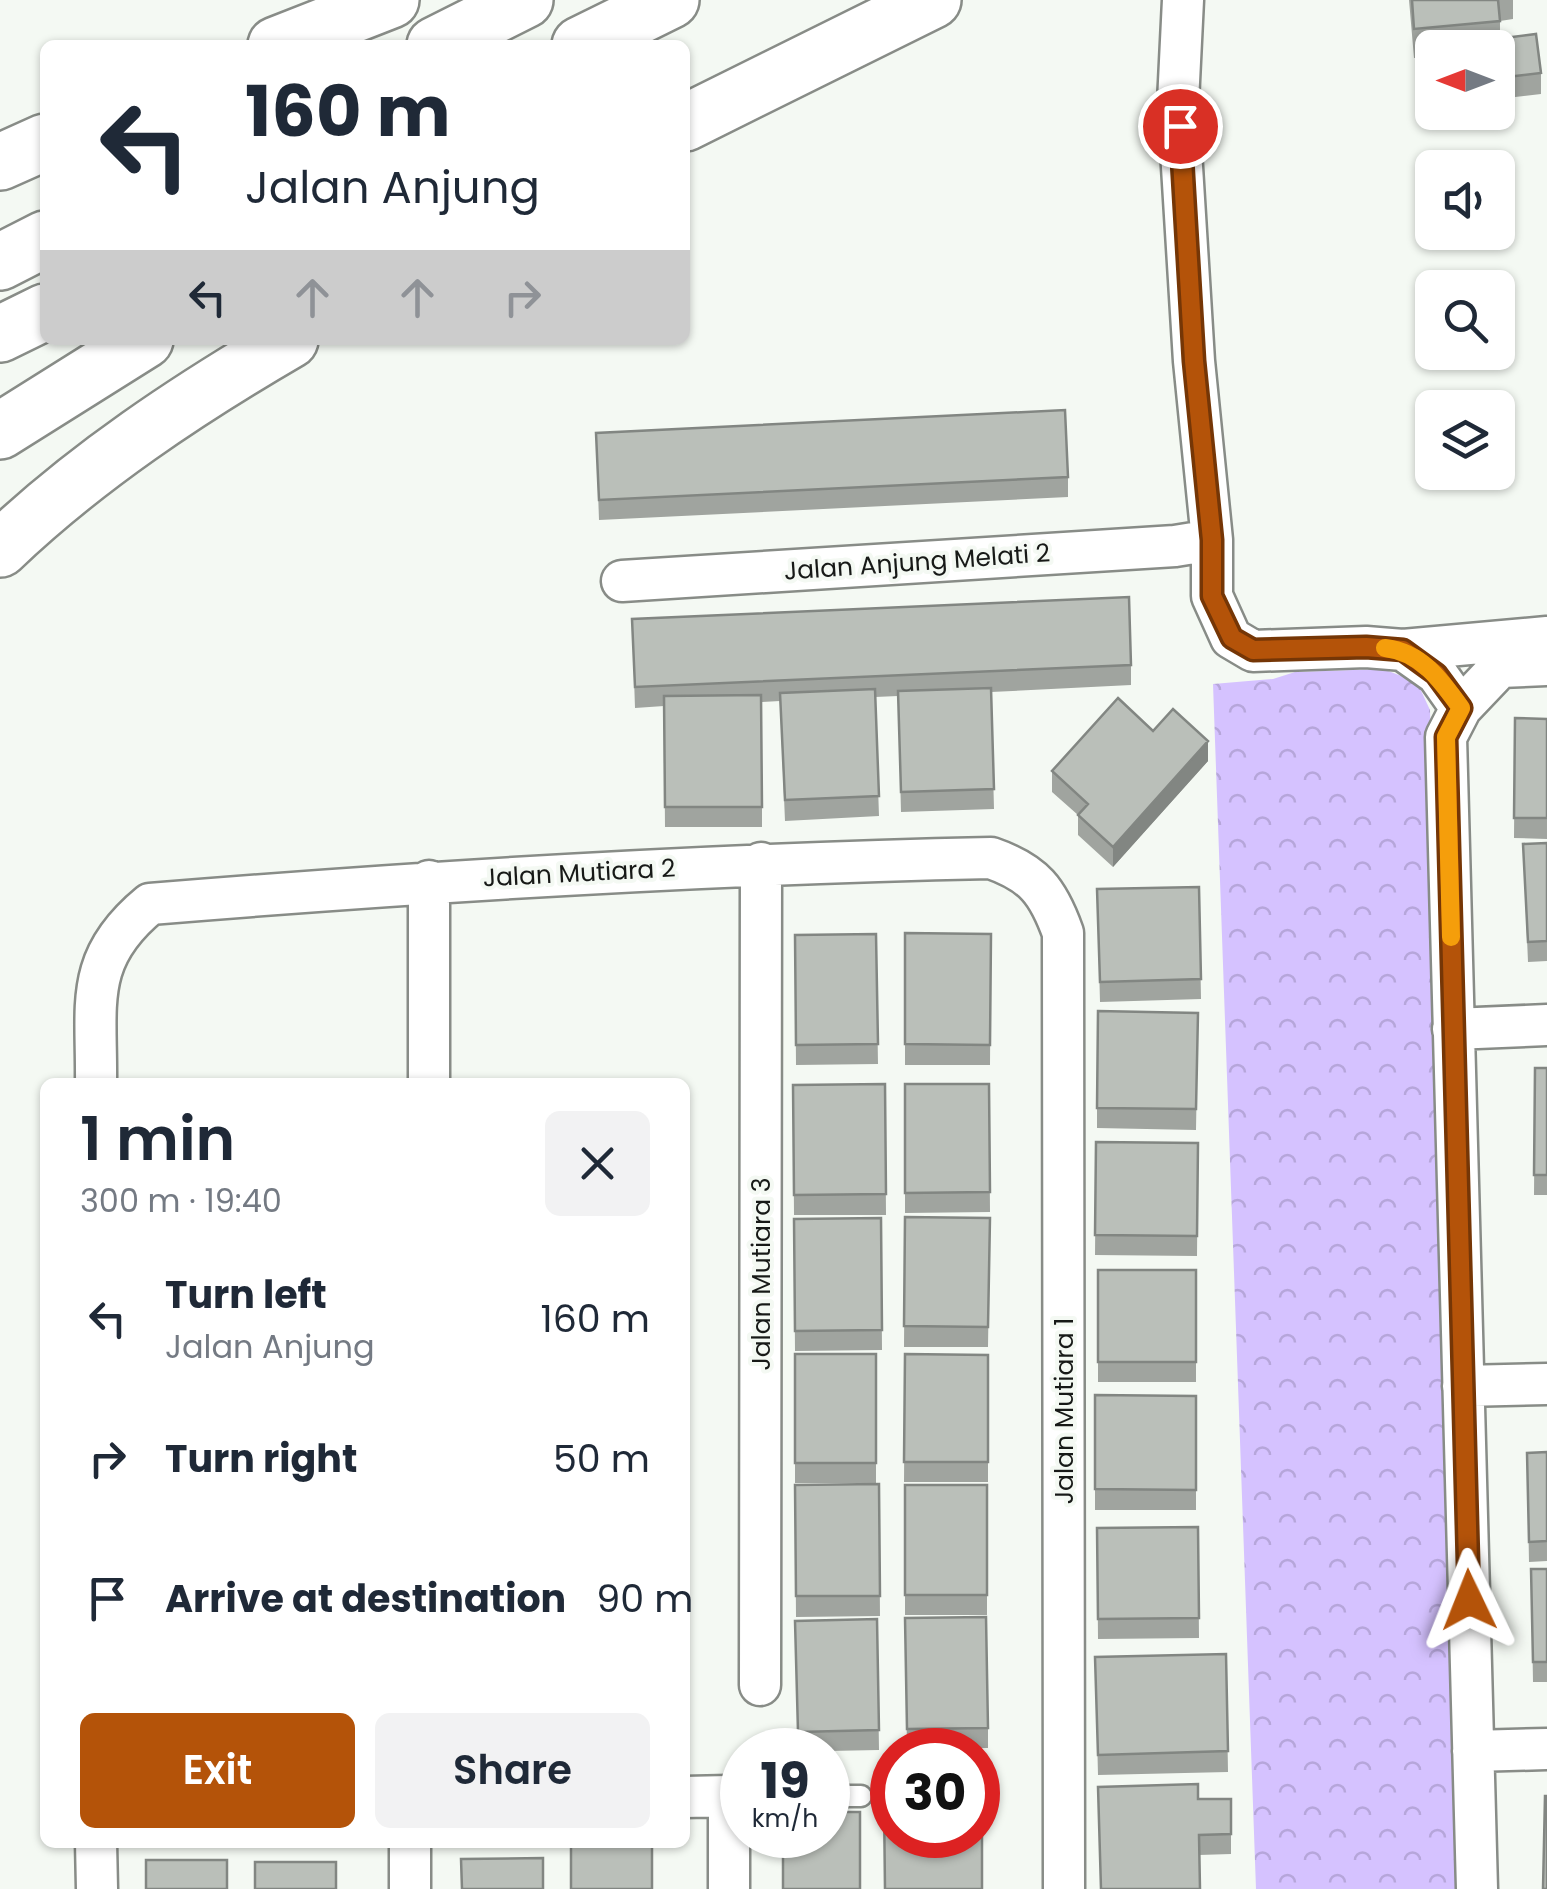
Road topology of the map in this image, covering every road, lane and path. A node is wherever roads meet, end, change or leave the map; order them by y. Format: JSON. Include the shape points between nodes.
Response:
{"nodes":[{"id":1,"x":391,"y":0,"type":"edge"},
{"id":2,"x":525,"y":0,"type":"edge"},
{"id":3,"x":671,"y":0,"type":"edge"},
{"id":4,"x":933,"y":0,"type":"edge"},
{"id":5,"x":1182,"y":0,"type":"edge"},
{"id":6,"x":303,"y":29,"type":"edge"},
{"id":7,"x":445,"y":40,"type":"edge"},
{"id":8,"x":590,"y":40,"type":"edge"},
{"id":9,"x":690,"y":120,"type":"edge"},
{"id":10,"x":40,"y":144,"type":"edge"},
{"id":11,"x":0,"y":162,"type":"edge"},
{"id":12,"x":40,"y":242,"type":"edge"},
{"id":13,"x":0,"y":262,"type":"edge"},
{"id":14,"x":40,"y":314,"type":"edge"},
{"id":15,"x":0,"y":334,"type":"edge"},
{"id":16,"x":137,"y":345,"type":"edge"},
{"id":17,"x":281,"y":345,"type":"edge"},
{"id":18,"x":0,"y":431,"type":"edge"},
{"id":19,"x":1212,"y":540,"type":"junction"},
{"id":20,"x":0,"y":549,"type":"edge"},
{"id":21,"x":622,"y":580,"type":"dead end"},
{"id":22,"x":1547,"y":637,"type":"edge"},
{"id":23,"x":1403,"y":650,"type":"junction"},
{"id":24,"x":1547,"y":665,"type":"edge"},
{"id":25,"x":1461,"y":708,"type":"junction"},
{"id":26,"x":761,"y":863,"type":"junction"},
{"id":27,"x":430,"y":881,"type":"junction"},
{"id":28,"x":1063,"y":933,"type":"joint"},
{"id":29,"x":1547,"y":1024,"type":"edge"},
{"id":30,"x":1454,"y":1029,"type":"junction"},
{"id":31,"x":96,"y":1078,"type":"edge"},
{"id":32,"x":429,"y":1078,"type":"edge"},
{"id":33,"x":1547,"y":1384,"type":"edge"},
{"id":34,"x":1463,"y":1386,"type":"junction"},
{"id":35,"x":760,"y":1685,"type":"dead end"},
{"id":36,"x":1547,"y":1748,"type":"edge"},
{"id":37,"x":1473,"y":1751,"type":"junction"},
{"id":38,"x":720,"y":1796,"type":"edge"},
{"id":39,"x":850,"y":1796,"type":"edge"},
{"id":40,"x":861,"y":1796,"type":"dead end"},
{"id":41,"x":690,"y":1797,"type":"edge"},
{"id":42,"x":96,"y":1848,"type":"edge"},
{"id":43,"x":410,"y":1848,"type":"edge"},
{"id":44,"x":731,"y":1858,"type":"edge"},
{"id":45,"x":96,"y":1889,"type":"edge"},
{"id":46,"x":410,"y":1889,"type":"edge"},
{"id":47,"x":729,"y":1889,"type":"edge"},
{"id":48,"x":1064,"y":1889,"type":"edge"},
{"id":49,"x":1477,"y":1889,"type":"edge"}],
"edges":[{"from":1,"to":6,"type":"highway"},
{"from":2,"to":7,"type":"highway"},
{"from":3,"to":8,"type":"highway"},
{"from":4,"to":9,"type":"highway"},
{"from":5,"to":19,"type":"street","via":[[1178,102]]},
{"from":10,"to":11,"type":"highway"},
{"from":12,"to":13,"type":"highway"},
{"from":14,"to":15,"type":"highway"},
{"from":16,"to":18,"type":"highway"},
{"from":17,"to":20,"type":"highway","via":[[202,391],[46,505]]},
{"from":19,"to":21,"type":"street","name":"Jalan Anjung Melati 2"},
{"from":19,"to":23,"type":"street","via":[[1212,596],[1232,638],[1253,650]]},
{"from":22,"to":23,"type":"street"},
{"from":23,"to":25,"type":"street","via":[[1436,674]]},
{"from":24,"to":25,"type":"street","via":[[1500,667]]},
{"from":25,"to":30,"type":"street","via":[[1446,737]]},
{"from":26,"to":27,"type":"street","name":"Jalan Mutiara 2"},
{"from":26,"to":28,"type":"street","name":"Jalan Mutiara 2","via":[[991,858],[1020,868],[1040,887]]},
{"from":26,"to":35,"type":"street","name":"Jalan Mutiara 3"},
{"from":27,"to":31,"type":"street","name":"Jalan Mutiara 2","via":[[150,904],[118,934],[97,978]]},
{"from":27,"to":32,"type":"street"},
{"from":28,"to":48,"type":"street","name":"Jalan Mutiara 1"},
{"from":29,"to":30,"type":"street"},
{"from":30,"to":34,"type":"street"},
{"from":33,"to":34,"type":"street"},
{"from":34,"to":37,"type":"street"},
{"from":36,"to":37,"type":"street"},
{"from":37,"to":49,"type":"street"},
{"from":38,"to":41,"type":"street"},
{"from":39,"to":40,"type":"lane"},
{"from":42,"to":45,"type":"street"},
{"from":43,"to":46,"type":"street"},
{"from":44,"to":47,"type":"street"}]}
